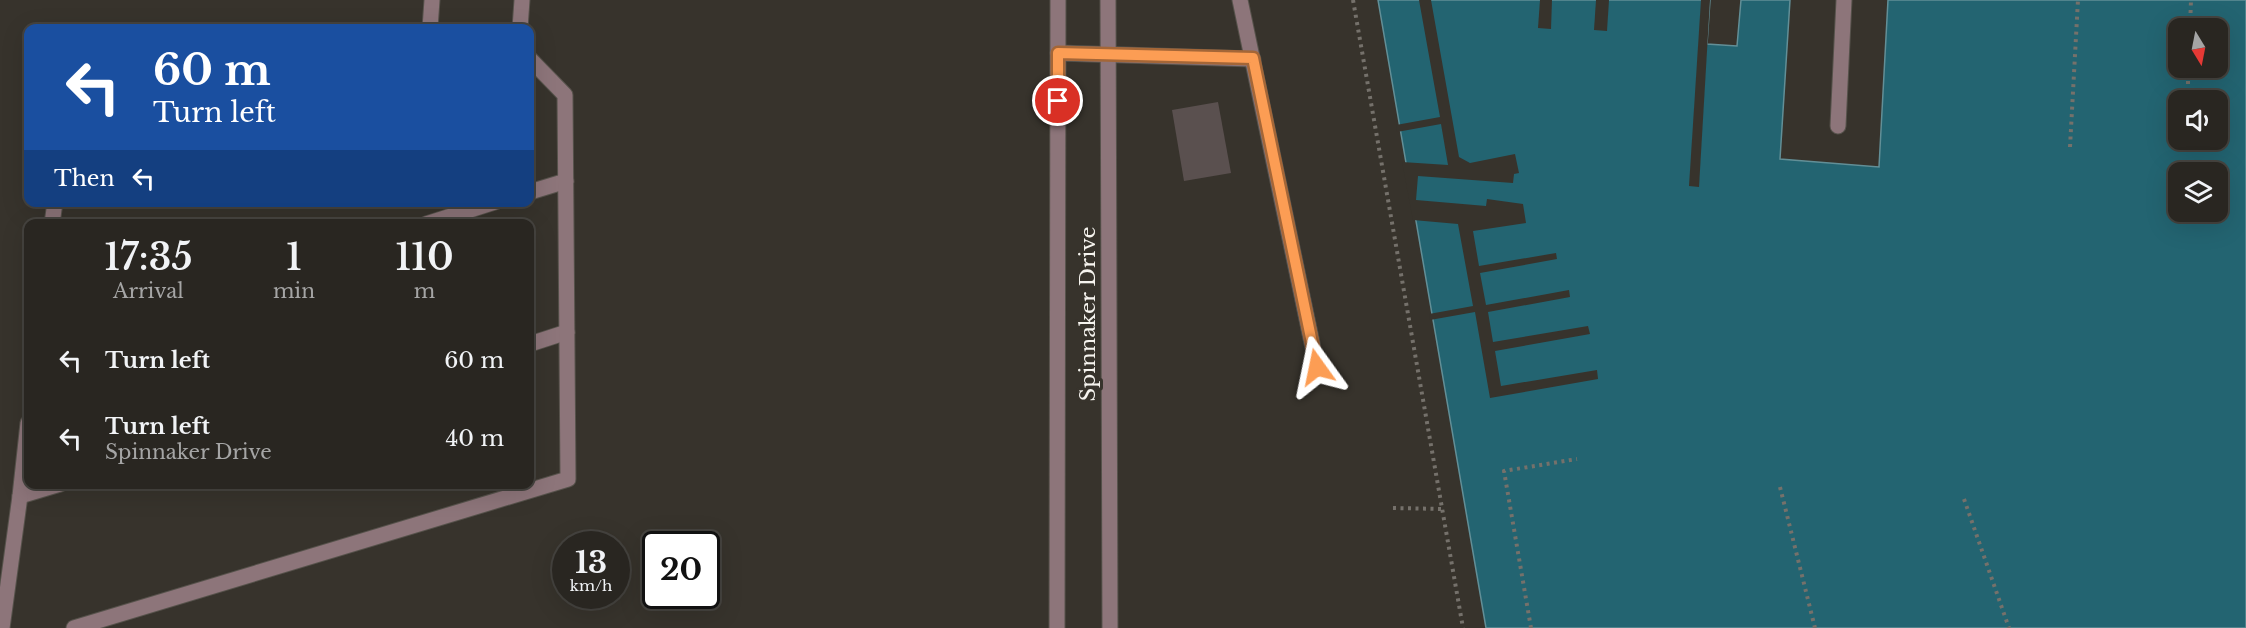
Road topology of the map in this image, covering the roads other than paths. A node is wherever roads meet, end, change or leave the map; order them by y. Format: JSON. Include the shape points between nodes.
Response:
{"nodes":[{"id":1,"x":432,"y":0,"type":"edge"},
{"id":2,"x":522,"y":0,"type":"edge"},
{"id":3,"x":1058,"y":0,"type":"edge"},
{"id":4,"x":1108,"y":0,"type":"edge"},
{"id":5,"x":1240,"y":0,"type":"edge"},
{"id":6,"x":1844,"y":0,"type":"edge"},
{"id":7,"x":430,"y":24,"type":"edge"},
{"id":8,"x":520,"y":24,"type":"edge"},
{"id":9,"x":1058,"y":53,"type":"junction"},
{"id":10,"x":1108,"y":54,"type":"junction"},
{"id":11,"x":1253,"y":58,"type":"junction"},
{"id":12,"x":534,"y":62,"type":"edge"},
{"id":13,"x":1838,"y":126,"type":"dead end"},
{"id":14,"x":566,"y":181,"type":"junction"},
{"id":15,"x":534,"y":191,"type":"edge"},
{"id":16,"x":479,"y":207,"type":"edge"},
{"id":17,"x":442,"y":219,"type":"edge"},
{"id":18,"x":567,"y":332,"type":"junction"},
{"id":19,"x":534,"y":343,"type":"edge"},
{"id":20,"x":1317,"y":367,"type":"dead end"},
{"id":21,"x":24,"y":460,"type":"edge"},
{"id":22,"x":43,"y":489,"type":"edge"},
{"id":23,"x":20,"y":496,"type":"junction"},
{"id":24,"x":2,"y":628,"type":"edge"},
{"id":25,"x":74,"y":628,"type":"edge"},
{"id":26,"x":1057,"y":628,"type":"edge"},
{"id":27,"x":1110,"y":628,"type":"edge"}],
"edges":[{"from":1,"to":7,"type":"street"},
{"from":2,"to":8,"type":"street"},
{"from":3,"to":9,"type":"street","name":"Spinnaker Drive"},
{"from":4,"to":10,"type":"street","name":"Spinnaker Drive"},
{"from":5,"to":11,"type":"street"},
{"from":6,"to":13,"type":"street"},
{"from":9,"to":10,"type":"street"},
{"from":9,"to":26,"type":"street","name":"Spinnaker Drive"},
{"from":10,"to":11,"type":"street"},
{"from":10,"to":27,"type":"street","name":"Spinnaker Drive"},
{"from":11,"to":20,"type":"street"},
{"from":12,"to":14,"type":"street","via":[[565,95]]},
{"from":14,"to":15,"type":"street"},
{"from":14,"to":18,"type":"street"},
{"from":16,"to":17,"type":"street"},
{"from":18,"to":19,"type":"street"},
{"from":18,"to":25,"type":"street","via":[[568,479]]},
{"from":21,"to":23,"type":"street"},
{"from":22,"to":23,"type":"street"},
{"from":23,"to":24,"type":"street"}]}
